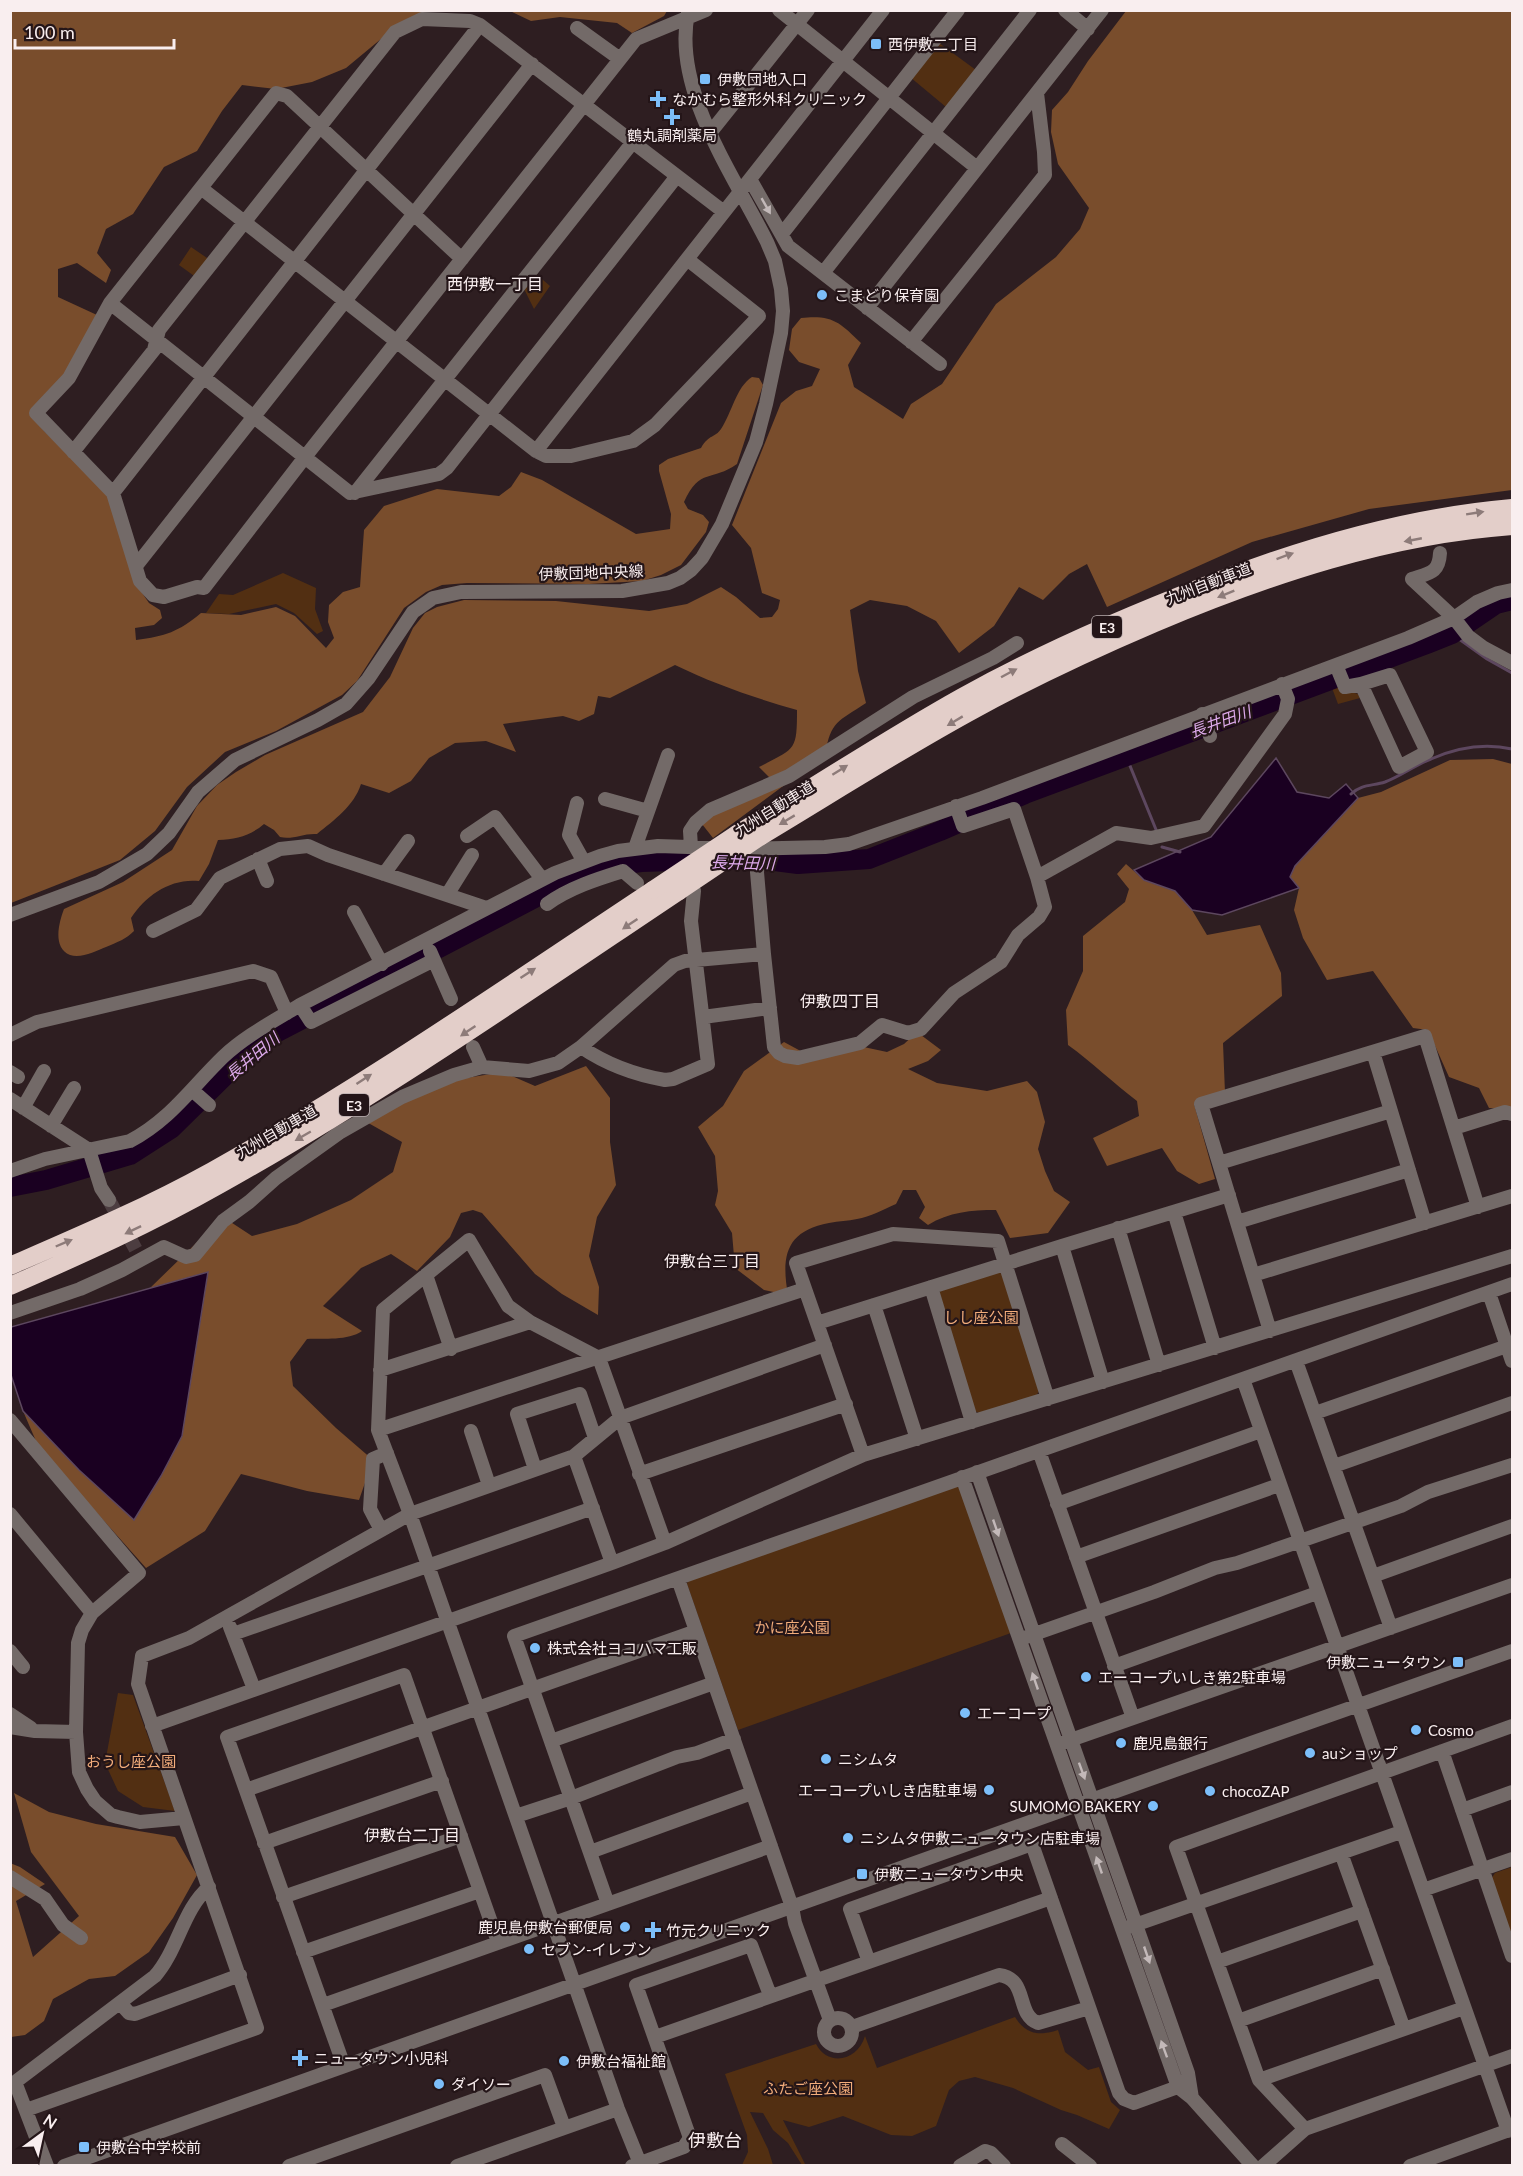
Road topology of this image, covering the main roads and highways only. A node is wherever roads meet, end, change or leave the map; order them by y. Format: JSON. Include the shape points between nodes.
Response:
{"nodes":[{"id":1,"x":1512,"y":508,"type":"edge"},
{"id":2,"x":1512,"y":526,"type":"edge"},
{"id":3,"x":10,"y":1266,"type":"edge"},
{"id":4,"x":10,"y":1286,"type":"edge"}],
"edges":[{"from":3,"to":1,"type":"highway","name":"九州自動車道","number":"E3","one_way":true,"bridge":true,"via":[[105,1225],[211,1171],[326,1104],[432,1036],[645,887],[898,734],[1026,663],[1155,606],[1300,551],[1432,519]]},
{"from":2,"to":4,"type":"highway","name":"九州自動車道","number":"E3","one_way":true,"bridge":true,"via":[[1368,549],[1277,576],[1097,648],[974,709],[333,1119],[132,1231]]}]}
